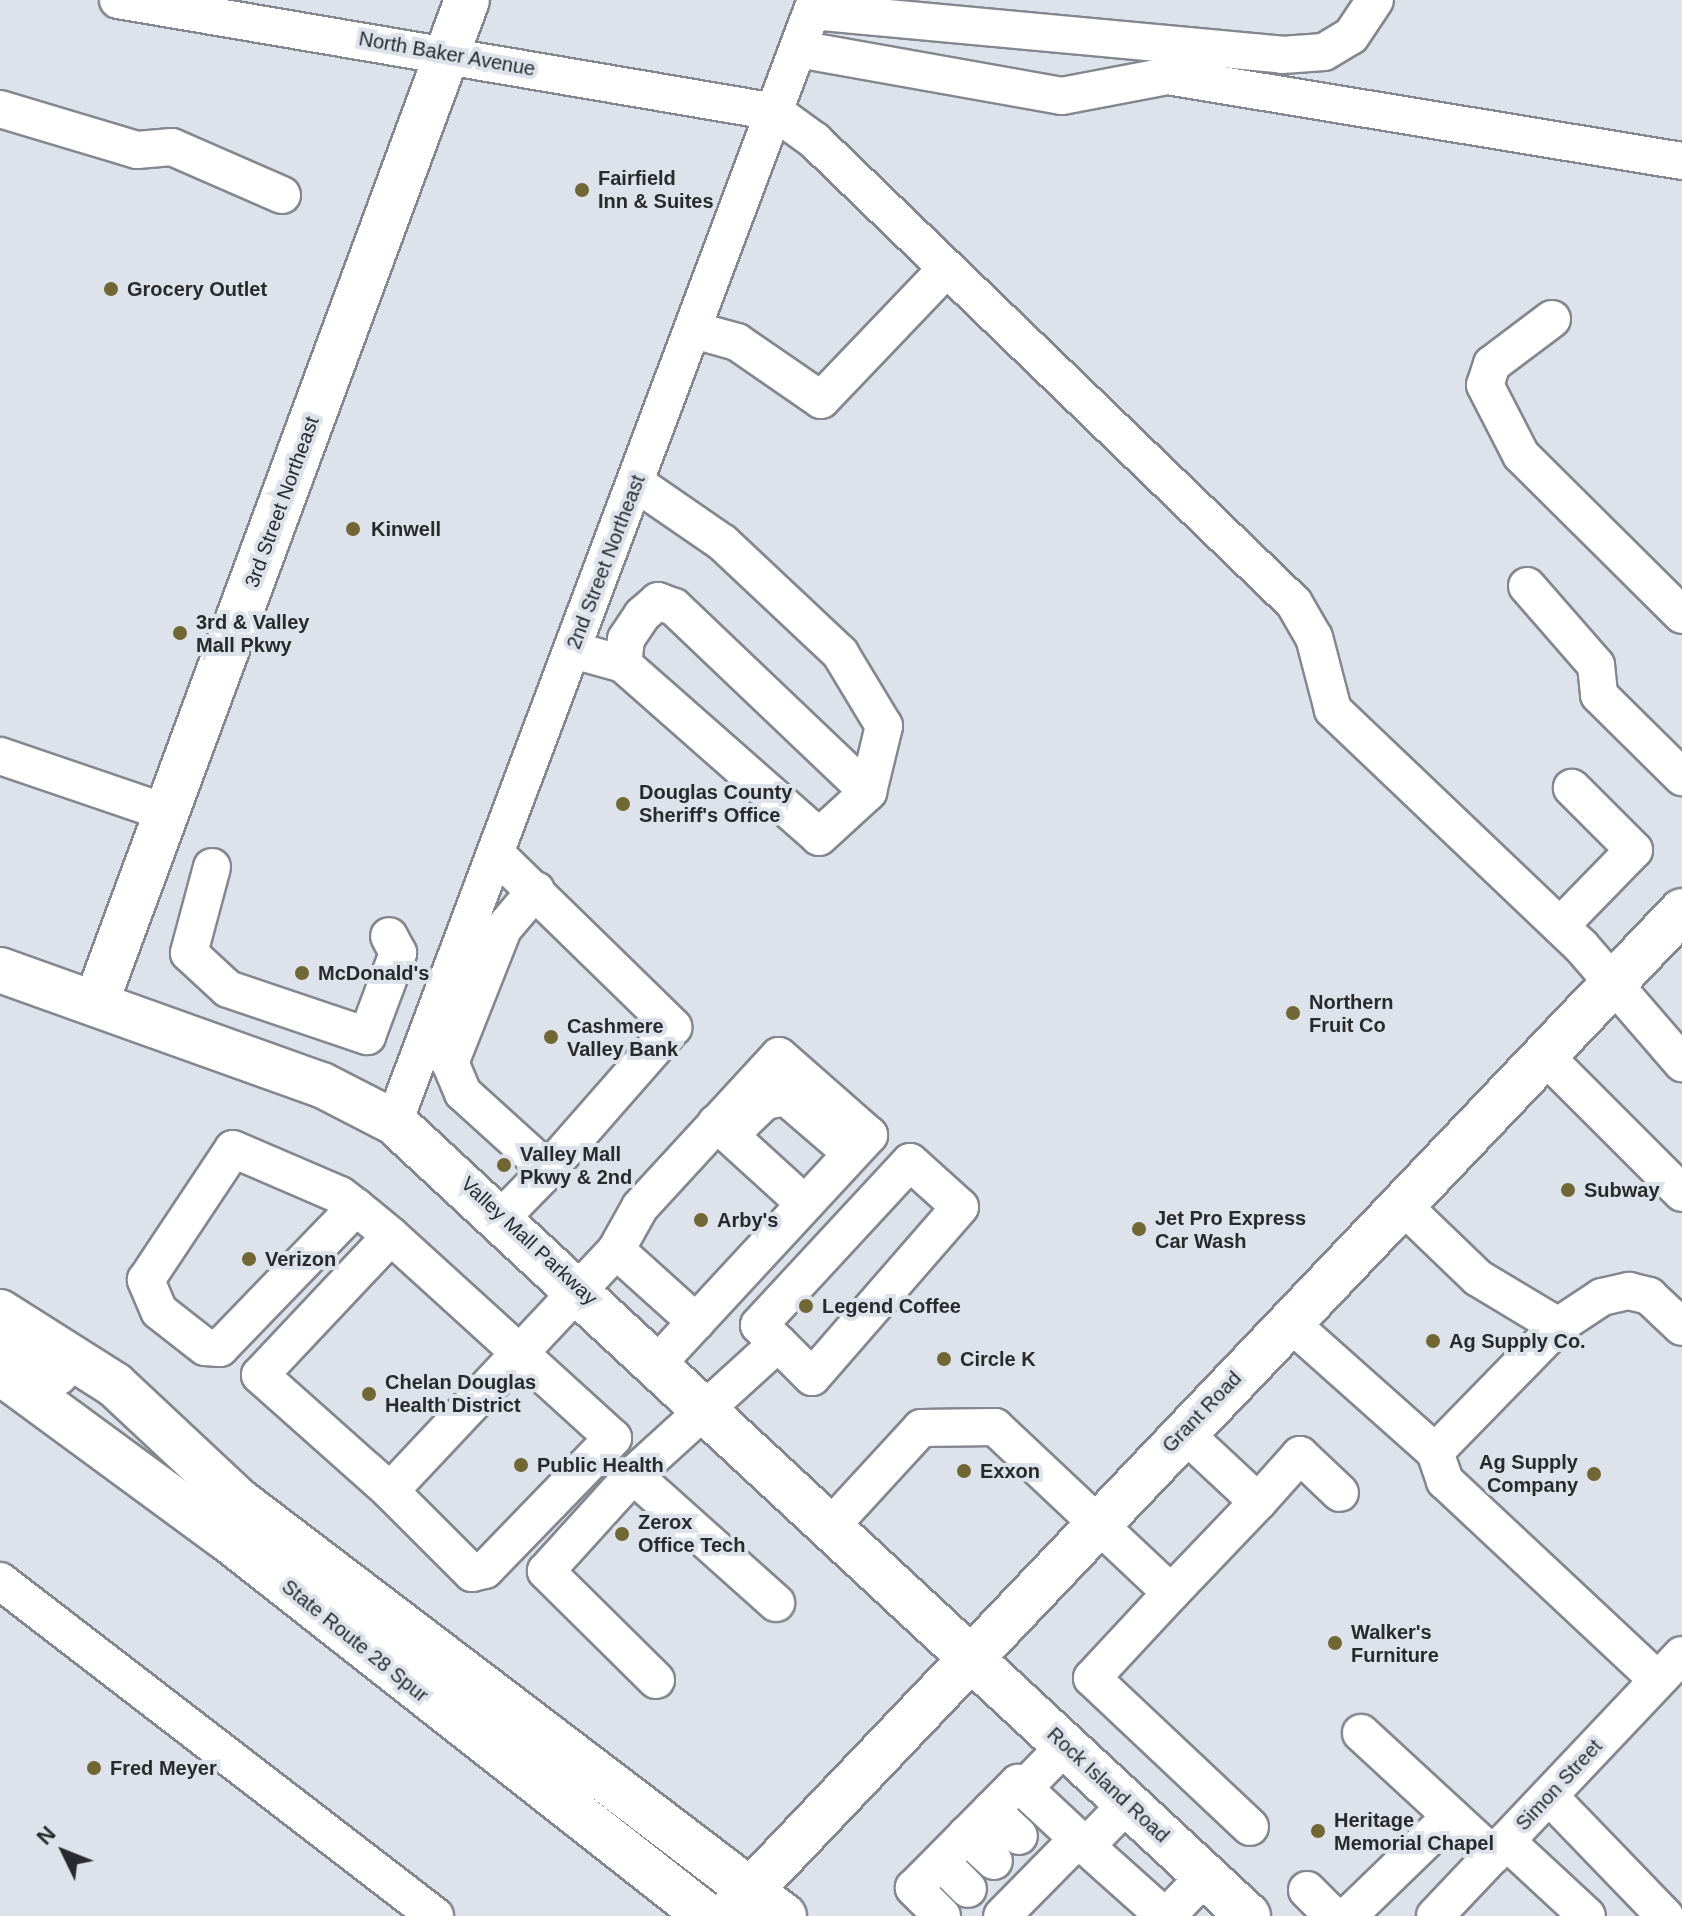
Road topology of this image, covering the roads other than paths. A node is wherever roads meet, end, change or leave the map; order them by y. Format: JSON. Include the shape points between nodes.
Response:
{"nodes":[{"id":1,"x":118,"y":0,"type":"edge"},
{"id":2,"x":467,"y":0,"type":"edge"},
{"id":3,"x":1375,"y":0,"type":"edge"},
{"id":4,"x":814,"y":5,"type":"edge"},
{"id":5,"x":798,"y":49,"type":"junction"},
{"id":6,"x":447,"y":54,"type":"junction"},
{"id":7,"x":0,"y":109,"type":"edge"},
{"id":8,"x":775,"y":112,"type":"junction"},
{"id":9,"x":1682,"y":161,"type":"edge"},
{"id":10,"x":282,"y":195,"type":"dead end"},
{"id":11,"x":947,"y":268,"type":"junction"},
{"id":12,"x":1552,"y":319,"type":"dead end"},
{"id":13,"x":694,"y":330,"type":"junction"},
{"id":14,"x":636,"y":483,"type":"junction"},
{"id":15,"x":1527,"y":586,"type":"dead end"},
{"id":16,"x":1682,"y":615,"type":"edge"},
{"id":17,"x":573,"y":650,"type":"junction"},
{"id":18,"x":623,"y":664,"type":"junction"},
{"id":19,"x":0,"y":756,"type":"edge"},
{"id":20,"x":1682,"y":777,"type":"edge"},
{"id":21,"x":1572,"y":788,"type":"dead end"},
{"id":22,"x":868,"y":792,"type":"junction"},
{"id":23,"x":167,"y":813,"type":"junction"},
{"id":24,"x":496,"y":854,"type":"junction"},
{"id":25,"x":212,"y":867,"type":"dead end"},
{"id":26,"x":536,"y":890,"type":"junction"},
{"id":27,"x":1682,"y":911,"type":"edge"},
{"id":28,"x":1560,"y":926,"type":"junction"},
{"id":29,"x":389,"y":936,"type":"dead end"},
{"id":30,"x":0,"y":970,"type":"edge"},
{"id":31,"x":1614,"y":982,"type":"junction"},
{"id":32,"x":96,"y":1003,"type":"junction"},
{"id":33,"x":1544,"y":1055,"type":"junction"},
{"id":34,"x":1682,"y":1063,"type":"edge"},
{"id":35,"x":394,"y":1122,"type":"junction"},
{"id":36,"x":723,"y":1130,"type":"junction"},
{"id":37,"x":860,"y":1144,"type":"junction"},
{"id":38,"x":910,"y":1162,"type":"junction"},
{"id":39,"x":548,"y":1170,"type":"junction"},
{"id":40,"x":1682,"y":1193,"type":"edge"},
{"id":41,"x":805,"y":1204,"type":"junction"},
{"id":42,"x":1401,"y":1204,"type":"junction"},
{"id":43,"x":356,"y":1207,"type":"junction"},
{"id":44,"x":503,"y":1216,"type":"junction"},
{"id":45,"x":391,"y":1236,"type":"junction"},
{"id":46,"x":616,"y":1250,"type":"junction"},
{"id":47,"x":580,"y":1289,"type":"junction"},
{"id":48,"x":0,"y":1312,"type":"edge"},
{"id":49,"x":1288,"y":1321,"type":"junction"},
{"id":50,"x":696,"y":1322,"type":"junction"},
{"id":51,"x":1558,"y":1326,"type":"junction"},
{"id":52,"x":1682,"y":1327,"type":"edge"},
{"id":53,"x":0,"y":1339,"type":"edge"},
{"id":54,"x":778,"y":1343,"type":"junction"},
{"id":55,"x":521,"y":1352,"type":"junction"},
{"id":56,"x":658,"y":1363,"type":"junction"},
{"id":57,"x":0,"y":1372,"type":"edge"},
{"id":58,"x":708,"y":1410,"type":"junction"},
{"id":59,"x":1183,"y":1432,"type":"junction"},
{"id":60,"x":1435,"y":1452,"type":"junction"},
{"id":61,"x":633,"y":1475,"type":"junction"},
{"id":62,"x":390,"y":1491,"type":"junction"},
{"id":63,"x":1340,"y":1493,"type":"dead end"},
{"id":64,"x":239,"y":1501,"type":"junction"},
{"id":65,"x":1258,"y":1502,"type":"junction"},
{"id":66,"x":1096,"y":1522,"type":"junction"},
{"id":67,"x":831,"y":1526,"type":"junction"},
{"id":68,"x":0,"y":1581,"type":"edge"},
{"id":69,"x":1171,"y":1593,"type":"junction"},
{"id":70,"x":776,"y":1603,"type":"dead end"},
{"id":71,"x":967,"y":1655,"type":"junction"},
{"id":72,"x":1670,"y":1668,"type":"edge"},
{"id":73,"x":656,"y":1680,"type":"dead end"},
{"id":74,"x":1361,"y":1733,"type":"dead end"},
{"id":75,"x":1065,"y":1746,"type":"junction"},
{"id":76,"x":1024,"y":1788,"type":"junction"},
{"id":77,"x":1549,"y":1796,"type":"junction"},
{"id":78,"x":1127,"y":1804,"type":"junction"},
{"id":79,"x":991,"y":1810,"type":"junction"},
{"id":80,"x":1451,"y":1816,"type":"junction"},
{"id":81,"x":1250,"y":1827,"type":"dead end"},
{"id":82,"x":966,"y":1835,"type":"junction"},
{"id":83,"x":1082,"y":1843,"type":"junction"},
{"id":84,"x":1499,"y":1848,"type":"junction"},
{"id":85,"x":1038,"y":1853,"type":"junction"},
{"id":86,"x":994,"y":1861,"type":"dead end"},
{"id":87,"x":941,"y":1862,"type":"junction"},
{"id":88,"x":1205,"y":1876,"type":"junction"},
{"id":89,"x":1307,"y":1890,"type":"dead end"},
{"id":90,"x":738,"y":1903,"type":"edge"},
{"id":91,"x":989,"y":1908,"type":"edge"},
{"id":92,"x":435,"y":1916,"type":"edge"},
{"id":93,"x":707,"y":1916,"type":"edge"},
{"id":94,"x":784,"y":1916,"type":"edge"},
{"id":95,"x":942,"y":1916,"type":"edge"},
{"id":96,"x":1165,"y":1916,"type":"edge"},
{"id":97,"x":1248,"y":1916,"type":"edge"},
{"id":98,"x":1435,"y":1916,"type":"edge"},
{"id":99,"x":1587,"y":1916,"type":"edge"},
{"id":100,"x":1665,"y":1916,"type":"edge"}],
"edges":[{"from":1,"to":6,"type":"street","name":"North Baker Avenue"},
{"from":2,"to":6,"type":"main road","name":"3rd Street Northeast"},
{"from":3,"to":4,"type":"street","via":[[1351,36],[1324,52],[1282,55]]},
{"from":4,"to":5,"type":"street","name":"2nd Street Northeast"},
{"from":5,"to":8,"type":"street","name":"2nd Street Northeast"},
{"from":5,"to":9,"type":"street","via":[[1062,96],[1167,76]]},
{"from":6,"to":8,"type":"street","name":"North Baker Avenue"},
{"from":6,"to":23,"type":"main road","name":"3rd Street Northeast"},
{"from":7,"to":10,"type":"street","via":[[137,150],[172,147]]},
{"from":8,"to":11,"type":"street"},
{"from":8,"to":13,"type":"street","name":"2nd Street Northeast"},
{"from":11,"to":13,"type":"street","via":[[821,400],[737,342]]},
{"from":11,"to":28,"type":"street","via":[[1294,603],[1314,637],[1333,710]]},
{"from":12,"to":16,"type":"street","via":[[1492,364],[1485,385],[1521,455]]},
{"from":13,"to":14,"type":"street","name":"2nd Street Northeast"},
{"from":14,"to":17,"type":"street","name":"2nd Street Northeast"},
{"from":14,"to":22,"type":"street","via":[[723,543],[840,653],[884,726]]},
{"from":15,"to":20,"type":"street","via":[[1596,665],[1599,695]]},
{"from":17,"to":18,"type":"street"},
{"from":17,"to":24,"type":"street","name":"2nd Street Northeast"},
{"from":18,"to":22,"type":"street","via":[[819,837]]},
{"from":18,"to":22,"type":"street","via":[[642,615],[658,601],[674,607]]},
{"from":19,"to":23,"type":"street"},
{"from":21,"to":28,"type":"street","via":[[1634,850]]},
{"from":23,"to":32,"type":"main road","name":"3rd Street Northeast"},
{"from":24,"to":26,"type":"street"},
{"from":24,"to":35,"type":"street","name":"2nd Street Northeast"},
{"from":25,"to":29,"type":"street","via":[[189,953],[228,989],[367,1036],[398,953]]},
{"from":26,"to":39,"type":"street","via":[[503,929],[450,1063],[463,1093]]},
{"from":26,"to":39,"type":"street","via":[[673,1027]]},
{"from":27,"to":31,"type":"main road","name":"Grant Road"},
{"from":28,"to":31,"type":"street"},
{"from":30,"to":32,"type":"main road","name":"Valley Mall Parkway"},
{"from":31,"to":33,"type":"main road","name":"Grant Road"},
{"from":31,"to":34,"type":"street"},
{"from":32,"to":35,"type":"main road","name":"Valley Mall Parkway","via":[[322,1085]]},
{"from":33,"to":40,"type":"street"},
{"from":33,"to":42,"type":"main road","name":"Grant Road"},
{"from":35,"to":44,"type":"main road","name":"Valley Mall Parkway"},
{"from":36,"to":37,"type":"street","via":[[779,1056]]},
{"from":36,"to":41,"type":"street"},
{"from":36,"to":46,"type":"street","via":[[640,1207]]},
{"from":37,"to":38,"type":"street"},
{"from":37,"to":41,"type":"street"},
{"from":38,"to":54,"type":"street","via":[[759,1325]]},
{"from":38,"to":54,"type":"street","via":[[960,1207],[812,1377]]},
{"from":39,"to":44,"type":"street"},
{"from":41,"to":50,"type":"street"},
{"from":42,"to":49,"type":"main road","name":"Grant Road"},
{"from":42,"to":51,"type":"street","via":[[1478,1278]]},
{"from":43,"to":43,"type":"street","via":[[233,1149],[146,1280],[149,1299],[205,1347],[220,1348]]},
{"from":43,"to":45,"type":"street"},
{"from":44,"to":47,"type":"main road","name":"Valley Mall Parkway"},
{"from":45,"to":55,"type":"street"},
{"from":45,"to":62,"type":"street","via":[[260,1375]]},
{"from":46,"to":47,"type":"street"},
{"from":46,"to":50,"type":"street"},
{"from":47,"to":55,"type":"street"},
{"from":47,"to":56,"type":"main road","name":"Valley Mall Parkway"},
{"from":48,"to":64,"type":"main road","via":[[144,1408]]},
{"from":49,"to":59,"type":"main road","name":"Grant Road"},
{"from":49,"to":60,"type":"street"},
{"from":50,"to":56,"type":"street"},
{"from":51,"to":52,"type":"street","via":[[1602,1297],[1629,1291],[1649,1296]]},
{"from":51,"to":60,"type":"street"},
{"from":53,"to":64,"type":"main road"},
{"from":54,"to":58,"type":"street"},
{"from":55,"to":62,"type":"street"},
{"from":55,"to":62,"type":"street","via":[[613,1438],[485,1570],[472,1573]]},
{"from":56,"to":58,"type":"main road","name":"Valley Mall Parkway"},
{"from":57,"to":93,"type":"main road","name":"State Route 28 Spur","via":[[213,1528]]},
{"from":58,"to":61,"type":"street"},
{"from":58,"to":67,"type":"main road","name":"Valley Mall Parkway"},
{"from":59,"to":65,"type":"street"},
{"from":59,"to":66,"type":"main road","name":"Grant Road"},
{"from":60,"to":72,"type":"street","via":[[1445,1481]]},
{"from":61,"to":70,"type":"street"},
{"from":61,"to":73,"type":"street","via":[[546,1571]]},
{"from":63,"to":65,"type":"street","via":[[1300,1455]]},
{"from":64,"to":90,"type":"main road"},
{"from":65,"to":69,"type":"street"},
{"from":66,"to":67,"type":"street","via":[[995,1427],[965,1427],[921,1428]]},
{"from":66,"to":69,"type":"street"},
{"from":66,"to":71,"type":"main road","name":"Grant Road"},
{"from":67,"to":71,"type":"main road","name":"Valley Mall Parkway"},
{"from":68,"to":92,"type":"street"},
{"from":69,"to":81,"type":"street","via":[[1092,1678]]},
{"from":71,"to":75,"type":"main road","name":"Rock Island Road"},
{"from":71,"to":90,"type":"main road","name":"Grant Road"},
{"from":72,"to":77,"type":"street","name":"Simon Street"},
{"from":74,"to":80,"type":"street"},
{"from":75,"to":76,"type":"street"},
{"from":75,"to":78,"type":"main road","name":"Rock Island Road"},
{"from":76,"to":79,"type":"street","via":[[1018,1783]]},
{"from":76,"to":83,"type":"street"},
{"from":77,"to":84,"type":"street","name":"Simon Street"},
{"from":77,"to":100,"type":"street"},
{"from":78,"to":83,"type":"street"},
{"from":78,"to":88,"type":"main road","name":"Rock Island Road"},
{"from":79,"to":82,"type":"street"},
{"from":79,"to":85,"type":"street"},
{"from":80,"to":84,"type":"street"},
{"from":80,"to":89,"type":"street","via":[[1349,1915],[1333,1916]]},
{"from":82,"to":86,"type":"street"},
{"from":82,"to":87,"type":"street"},
{"from":83,"to":85,"type":"street"},
{"from":83,"to":96,"type":"street"},
{"from":84,"to":98,"type":"street","name":"Simon Street"},
{"from":84,"to":99,"type":"street"},
{"from":85,"to":91,"type":"street"},
{"from":87,"to":91,"type":"street"},
{"from":87,"to":95,"type":"street","via":[[914,1888]]},
{"from":88,"to":96,"type":"street"},
{"from":88,"to":97,"type":"main road","name":"Rock Island Road"},
{"from":90,"to":94,"type":"main road"}]}
